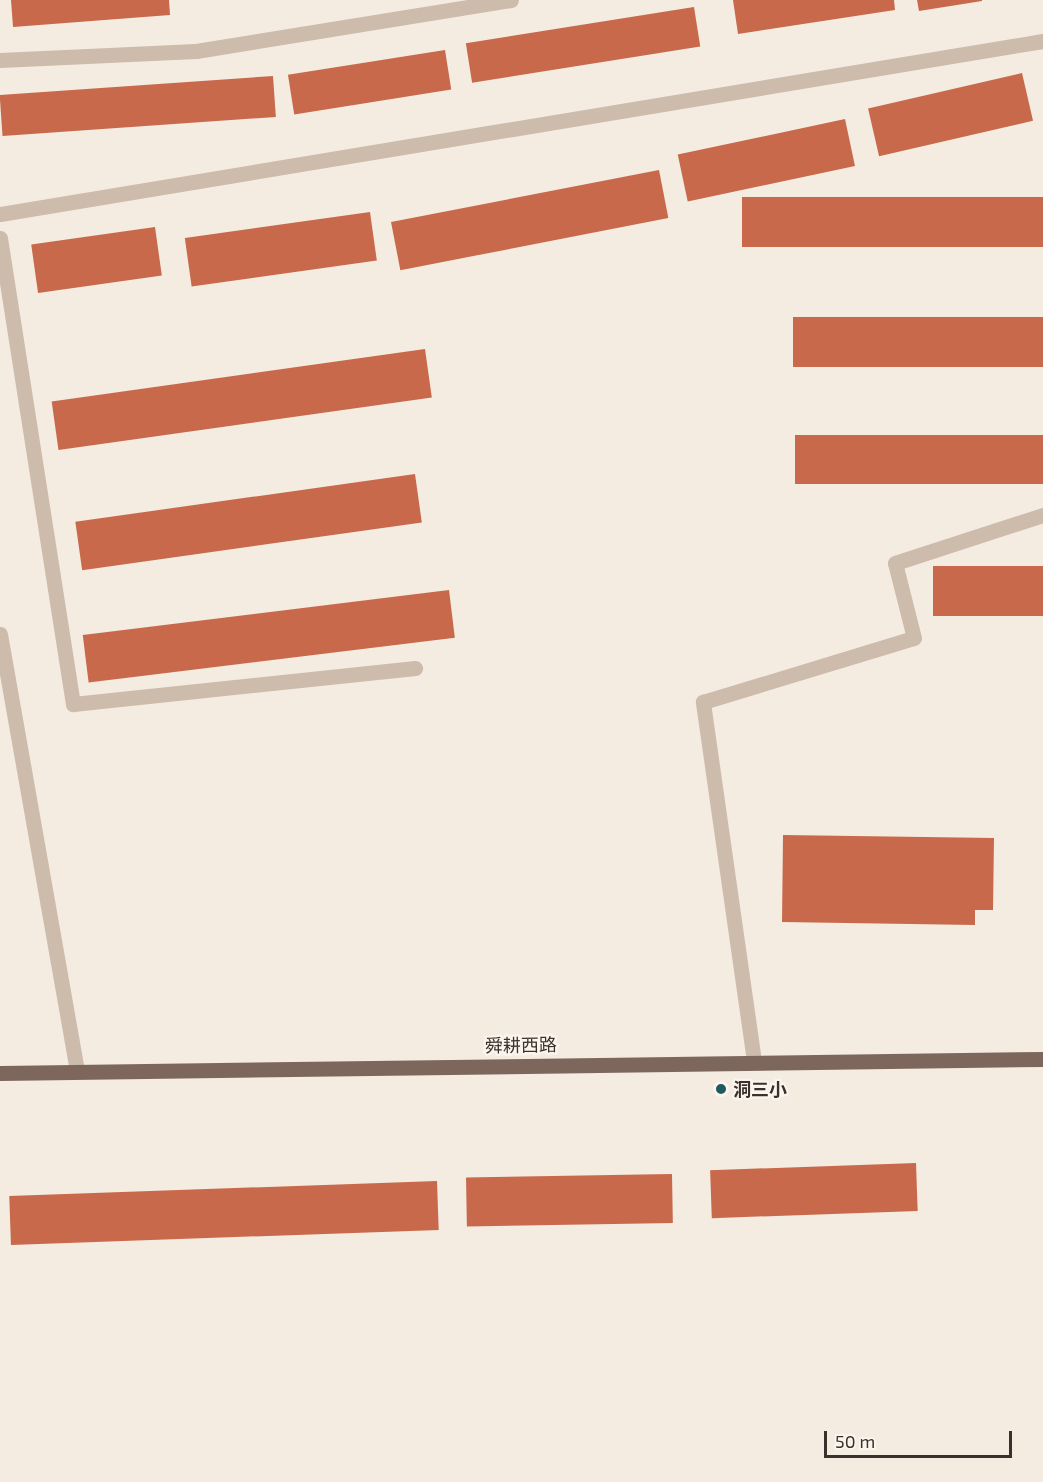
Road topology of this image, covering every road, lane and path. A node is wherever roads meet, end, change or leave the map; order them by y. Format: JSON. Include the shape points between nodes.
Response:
{"nodes":[{"id":1,"x":511,"y":0,"type":"edge"},
{"id":2,"x":1043,"y":41,"type":"edge"},
{"id":3,"x":0,"y":60,"type":"edge"},
{"id":4,"x":0,"y":214,"type":"edge"},
{"id":5,"x":0,"y":238,"type":"edge"},
{"id":6,"x":1043,"y":515,"type":"edge"},
{"id":7,"x":0,"y":634,"type":"edge"},
{"id":8,"x":415,"y":668,"type":"dead end"},
{"id":9,"x":1043,"y":1059,"type":"edge"},
{"id":10,"x":754,"y":1061,"type":"junction"},
{"id":11,"x":77,"y":1071,"type":"junction"},
{"id":12,"x":0,"y":1073,"type":"edge"}],
"edges":[{"from":1,"to":3,"type":"street","via":[[196,51]]},
{"from":2,"to":4,"type":"street"},
{"from":5,"to":8,"type":"street","via":[[73,704]]},
{"from":6,"to":10,"type":"street","via":[[896,563],[915,638],[703,702]]},
{"from":7,"to":11,"type":"street"},
{"from":9,"to":10,"type":"main road","name":"舜耕西路"},
{"from":10,"to":11,"type":"main road","name":"舜耕西路"},
{"from":11,"to":12,"type":"main road","name":"舜耕西路"}]}
